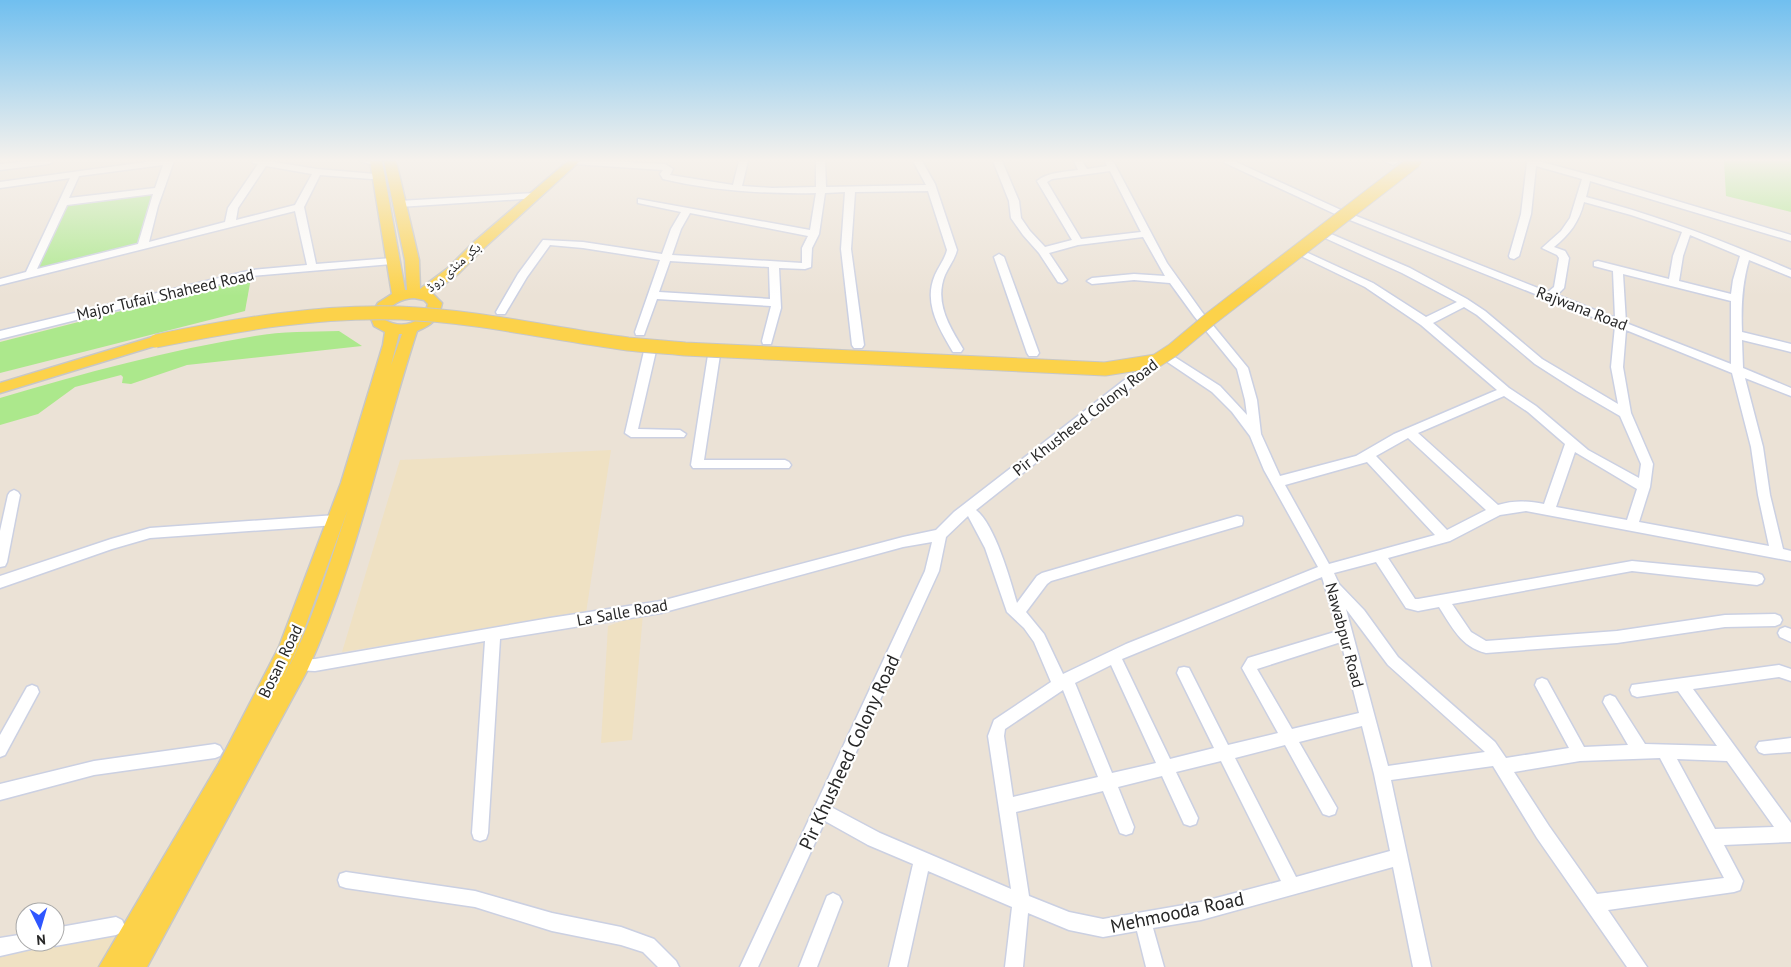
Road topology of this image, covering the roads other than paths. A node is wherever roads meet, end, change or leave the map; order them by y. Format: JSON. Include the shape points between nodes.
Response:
{"nodes":[{"id":1,"x":62,"y":206,"type":"edge"},
{"id":2,"x":153,"y":206,"type":"edge"},
{"id":3,"x":234,"y":206,"type":"edge"},
{"id":4,"x":378,"y":206,"type":"edge"},
{"id":5,"x":382,"y":206,"type":"edge"},
{"id":6,"x":399,"y":206,"type":"edge"},
{"id":7,"x":523,"y":206,"type":"edge"},
{"id":8,"x":667,"y":206,"type":"edge"},
{"id":9,"x":818,"y":206,"type":"edge"},
{"id":10,"x":849,"y":206,"type":"edge"},
{"id":11,"x":937,"y":206,"type":"edge"},
{"id":12,"x":1015,"y":206,"type":"edge"},
{"id":13,"x":1057,"y":206,"type":"edge"},
{"id":14,"x":1132,"y":206,"type":"edge"},
{"id":15,"x":1326,"y":206,"type":"edge"},
{"id":16,"x":1339,"y":206,"type":"edge"},
{"id":17,"x":1357,"y":206,"type":"edge"},
{"id":18,"x":1527,"y":206,"type":"edge"},
{"id":19,"x":1578,"y":206,"type":"edge"},
{"id":20,"x":1610,"y":206,"type":"edge"},
{"id":21,"x":1684,"y":206,"type":"edge"},
{"id":22,"x":299,"y":207,"type":"joint"},
{"id":23,"x":687,"y":210,"type":"junction"},
{"id":24,"x":230,"y":224,"type":"junction"},
{"id":25,"x":1686,"y":231,"type":"junction"},
{"id":26,"x":814,"y":234,"type":"junction"},
{"id":27,"x":1147,"y":234,"type":"junction"},
{"id":28,"x":1328,"y":236,"type":"dead end"},
{"id":29,"x":1791,"y":238,"type":"edge"},
{"id":30,"x":1078,"y":242,"type":"junction"},
{"id":31,"x":143,"y":245,"type":"junction"},
{"id":32,"x":1043,"y":251,"type":"junction"},
{"id":33,"x":1746,"y":254,"type":"junction"},
{"id":34,"x":1304,"y":255,"type":"dead end"},
{"id":35,"x":1514,"y":256,"type":"dead end"},
{"id":36,"x":999,"y":257,"type":"dead end"},
{"id":37,"x":667,"y":258,"type":"junction"},
{"id":38,"x":392,"y":261,"type":"junction"},
{"id":39,"x":1598,"y":264,"type":"dead end"},
{"id":40,"x":774,"y":265,"type":"junction"},
{"id":41,"x":312,"y":267,"type":"junction"},
{"id":42,"x":1618,"y":270,"type":"junction"},
{"id":43,"x":30,"y":274,"type":"junction"},
{"id":44,"x":1791,"y":274,"type":"edge"},
{"id":45,"x":1062,"y":280,"type":"dead end"},
{"id":46,"x":1174,"y":280,"type":"junction"},
{"id":47,"x":1092,"y":281,"type":"dead end"},
{"id":48,"x":0,"y":282,"type":"edge"},
{"id":49,"x":1674,"y":282,"type":"junction"},
{"id":50,"x":418,"y":294,"type":"junction"},
{"id":51,"x":653,"y":295,"type":"junction"},
{"id":52,"x":399,"y":296,"type":"junction"},
{"id":53,"x":1550,"y":296,"type":"junction"},
{"id":54,"x":1736,"y":299,"type":"junction"},
{"id":55,"x":776,"y":303,"type":"junction"},
{"id":56,"x":1464,"y":303,"type":"junction"},
{"id":57,"x":501,"y":312,"type":"dead end"},
{"id":58,"x":1425,"y":322,"type":"junction"},
{"id":59,"x":1621,"y":324,"type":"junction"},
{"id":60,"x":411,"y":328,"type":"junction"},
{"id":61,"x":392,"y":330,"type":"junction"},
{"id":62,"x":640,"y":332,"type":"dead end"},
{"id":63,"x":0,"y":334,"type":"edge"},
{"id":64,"x":1738,"y":335,"type":"junction"},
{"id":65,"x":156,"y":339,"type":"junction"},
{"id":66,"x":767,"y":341,"type":"dead end"},
{"id":67,"x":858,"y":345,"type":"dead end"},
{"id":68,"x":1791,"y":348,"type":"edge"},
{"id":69,"x":957,"y":349,"type":"dead end"},
{"id":70,"x":650,"y":351,"type":"dead end"},
{"id":71,"x":1032,"y":353,"type":"dead end"},
{"id":72,"x":714,"y":355,"type":"dead end"},
{"id":73,"x":1167,"y":357,"type":"junction"},
{"id":74,"x":1737,"y":370,"type":"junction"},
{"id":75,"x":0,"y":379,"type":"edge"},
{"id":76,"x":0,"y":388,"type":"edge"},
{"id":77,"x":1505,"y":391,"type":"junction"},
{"id":78,"x":1791,"y":392,"type":"edge"},
{"id":79,"x":1624,"y":413,"type":"junction"},
{"id":80,"x":1409,"y":432,"type":"junction"},
{"id":81,"x":680,"y":434,"type":"dead end"},
{"id":82,"x":1255,"y":434,"type":"junction"},
{"id":83,"x":1572,"y":442,"type":"junction"},
{"id":84,"x":1368,"y":455,"type":"junction"},
{"id":85,"x":785,"y":465,"type":"dead end"},
{"id":86,"x":1277,"y":482,"type":"junction"},
{"id":87,"x":1644,"y":487,"type":"junction"},
{"id":88,"x":14,"y":494,"type":"dead end"},
{"id":89,"x":1548,"y":510,"type":"junction"},
{"id":90,"x":1496,"y":511,"type":"junction"},
{"id":91,"x":974,"y":514,"type":"dead end"},
{"id":92,"x":336,"y":520,"type":"junction"},
{"id":93,"x":1237,"y":521,"type":"dead end"},
{"id":94,"x":1631,"y":526,"type":"junction"},
{"id":95,"x":940,"y":535,"type":"junction"},
{"id":96,"x":1445,"y":538,"type":"junction"},
{"id":97,"x":1777,"y":554,"type":"junction"},
{"id":98,"x":1379,"y":555,"type":"junction"},
{"id":99,"x":1791,"y":556,"type":"edge"},
{"id":100,"x":0,"y":562,"type":"edge"},
{"id":101,"x":1326,"y":570,"type":"junction"},
{"id":102,"x":1757,"y":579,"type":"dead end"},
{"id":103,"x":0,"y":582,"type":"edge"},
{"id":104,"x":1333,"y":586,"type":"junction"},
{"id":105,"x":1443,"y":602,"type":"junction"},
{"id":106,"x":1017,"y":614,"type":"junction"},
{"id":107,"x":1775,"y":620,"type":"dead end"},
{"id":108,"x":493,"y":634,"type":"junction"},
{"id":109,"x":1347,"y":634,"type":"junction"},
{"id":110,"x":1114,"y":656,"type":"junction"},
{"id":111,"x":300,"y":665,"type":"junction"},
{"id":112,"x":1184,"y":673,"type":"dead end"},
{"id":113,"x":1791,"y":675,"type":"edge"},
{"id":114,"x":1063,"y":682,"type":"junction"},
{"id":115,"x":1681,"y":684,"type":"junction"},
{"id":116,"x":1542,"y":685,"type":"dead end"},
{"id":117,"x":1637,"y":690,"type":"dead end"},
{"id":118,"x":32,"y":692,"type":"dead end"},
{"id":119,"x":1610,"y":702,"type":"dead end"},
{"id":120,"x":1366,"y":718,"type":"junction"},
{"id":121,"x":1288,"y":738,"type":"junction"},
{"id":122,"x":1791,"y":745,"type":"edge"},
{"id":123,"x":1764,"y":747,"type":"dead end"},
{"id":124,"x":0,"y":750,"type":"edge"},
{"id":125,"x":215,"y":751,"type":"dead end"},
{"id":126,"x":1664,"y":751,"type":"junction"},
{"id":127,"x":1641,"y":752,"type":"junction"},
{"id":128,"x":1225,"y":753,"type":"junction"},
{"id":129,"x":1580,"y":754,"type":"junction"},
{"id":130,"x":1732,"y":754,"type":"junction"},
{"id":131,"x":1499,"y":762,"type":"junction"},
{"id":132,"x":1166,"y":768,"type":"junction"},
{"id":133,"x":1382,"y":774,"type":"junction"},
{"id":134,"x":1108,"y":782,"type":"junction"},
{"id":135,"x":0,"y":792,"type":"edge"},
{"id":136,"x":1006,"y":807,"type":"junction"},
{"id":137,"x":1329,"y":808,"type":"dead end"},
{"id":138,"x":822,"y":811,"type":"junction"},
{"id":139,"x":1190,"y":818,"type":"dead end"},
{"id":140,"x":1126,"y":827,"type":"dead end"},
{"id":141,"x":480,"y":833,"type":"dead end"},
{"id":142,"x":1790,"y":834,"type":"edge"},
{"id":143,"x":1712,"y":836,"type":"junction"},
{"id":144,"x":1400,"y":857,"type":"junction"},
{"id":145,"x":922,"y":860,"type":"junction"},
{"id":146,"x":346,"y":880,"type":"dead end"},
{"id":147,"x":1292,"y":886,"type":"junction"},
{"id":148,"x":833,"y":902,"type":"dead end"},
{"id":149,"x":1021,"y":902,"type":"junction"},
{"id":150,"x":1593,"y":903,"type":"junction"},
{"id":151,"x":1143,"y":921,"type":"junction"},
{"id":152,"x":116,"y":926,"type":"dead end"},
{"id":153,"x":65,"y":935,"type":"edge"},
{"id":154,"x":15,"y":944,"type":"edge"},
{"id":155,"x":0,"y":947,"type":"edge"},
{"id":156,"x":111,"y":967,"type":"edge"},
{"id":157,"x":134,"y":967,"type":"edge"},
{"id":158,"x":670,"y":967,"type":"edge"},
{"id":159,"x":749,"y":967,"type":"edge"},
{"id":160,"x":808,"y":967,"type":"edge"},
{"id":161,"x":898,"y":967,"type":"edge"},
{"id":162,"x":1014,"y":967,"type":"edge"},
{"id":163,"x":1155,"y":967,"type":"edge"},
{"id":164,"x":1422,"y":967,"type":"edge"},
{"id":165,"x":1638,"y":967,"type":"edge"}],
"edges":[{"from":1,"to":43,"type":"street"},
{"from":2,"to":31,"type":"street"},
{"from":3,"to":24,"type":"street"},
{"from":4,"to":38,"type":"main road"},
{"from":5,"to":38,"type":"main road"},
{"from":6,"to":50,"type":"main road"},
{"from":7,"to":50,"type":"main road","name":"بکر منڈی روڈ","via":[[453,271]]},
{"from":8,"to":23,"type":"street"},
{"from":9,"to":26,"type":"street"},
{"from":10,"to":67,"type":"street","via":[[846,249]]},
{"from":11,"to":69,"type":"street","via":[[952,250],[950,260],[939,277],[935,305]]},
{"from":12,"to":32,"type":"street","via":[[1016,218]]},
{"from":13,"to":30,"type":"street"},
{"from":14,"to":27,"type":"street","name":"Nawabpur Road"},
{"from":15,"to":53,"type":"street","name":"Rajwana Road"},
{"from":16,"to":65,"type":"main road","via":[[1164,345],[1132,358],[683,342],[436,308],[392,306],[272,315]]},
{"from":17,"to":73,"type":"main road","bridge":true},
{"from":18,"to":35,"type":"street"},
{"from":19,"to":53,"type":"street","via":[[1565,233],[1547,248],[1561,253],[1564,258],[1559,288]]},
{"from":20,"to":25,"type":"street"},
{"from":21,"to":29,"type":"street"},
{"from":22,"to":24,"type":"street"},
{"from":22,"to":41,"type":"street"},
{"from":23,"to":26,"type":"street"},
{"from":23,"to":37,"type":"street","via":[[676,229]]},
{"from":24,"to":31,"type":"street"},
{"from":25,"to":33,"type":"street"},
{"from":25,"to":49,"type":"street"},
{"from":26,"to":40,"type":"street","via":[[808,248],[807,265]]},
{"from":27,"to":30,"type":"street"},
{"from":27,"to":46,"type":"street","name":"Nawabpur Road"},
{"from":28,"to":56,"type":"street","via":[[1409,272]]},
{"from":30,"to":32,"type":"street"},
{"from":31,"to":43,"type":"street"},
{"from":32,"to":45,"type":"street"},
{"from":33,"to":44,"type":"street"},
{"from":33,"to":54,"type":"street"},
{"from":34,"to":58,"type":"street","via":[[1369,285]]},
{"from":36,"to":71,"type":"street"},
{"from":37,"to":40,"type":"street"},
{"from":37,"to":51,"type":"street"},
{"from":37,"to":57,"type":"street","via":[[547,242]]},
{"from":38,"to":41,"type":"street","name":"Major Tufail Shaheed Road"},
{"from":38,"to":52,"type":"main road"},
{"from":39,"to":42,"type":"street"},
{"from":40,"to":55,"type":"street"},
{"from":41,"to":63,"type":"street","name":"Major Tufail Shaheed Road","via":[[214,280]]},
{"from":42,"to":49,"type":"street","via":[[1621,268]]},
{"from":42,"to":59,"type":"street"},
{"from":43,"to":48,"type":"street"},
{"from":46,"to":47,"type":"street","via":[[1124,277]]},
{"from":46,"to":82,"type":"street","name":"Nawabpur Road","via":[[1242,368],[1252,400]]},
{"from":49,"to":54,"type":"street"},
{"from":50,"to":52,"type":"main road"},
{"from":50,"to":60,"type":"main road","via":[[428,296],[434,303],[434,313]]},
{"from":51,"to":55,"type":"street"},
{"from":51,"to":62,"type":"street"},
{"from":52,"to":61,"type":"main road","via":[[386,302],[377,313],[378,324]]},
{"from":53,"to":59,"type":"street","name":"Rajwana Road"},
{"from":54,"to":64,"type":"street"},
{"from":55,"to":66,"type":"street"},
{"from":56,"to":58,"type":"street"},
{"from":56,"to":79,"type":"street","via":[[1549,368]]},
{"from":58,"to":77,"type":"street"},
{"from":59,"to":74,"type":"street","name":"Rajwana Road"},
{"from":59,"to":79,"type":"street","via":[[1617,368]]},
{"from":60,"to":61,"type":"main road"},
{"from":60,"to":111,"type":"main road","name":"Bosan Road","via":[[318,626]]},
{"from":61,"to":92,"type":"main road","name":"Bosan Road"},
{"from":64,"to":68,"type":"street"},
{"from":64,"to":74,"type":"street"},
{"from":65,"to":73,"type":"main road","bridge":true,"via":[[270,320],[432,314],[629,344],[821,357],[1105,369]]},
{"from":65,"to":75,"type":"main road"},
{"from":65,"to":76,"type":"main road"},
{"from":70,"to":81,"type":"street","via":[[632,433]]},
{"from":72,"to":85,"type":"street","via":[[697,465]]},
{"from":73,"to":82,"type":"street","via":[[1216,389]]},
{"from":73,"to":95,"type":"street","name":"Pir Khusheed Colony Road","bridge":true,"via":[[959,516]]},
{"from":74,"to":78,"type":"street","name":"Rajwana Road"},
{"from":74,"to":97,"type":"street","via":[[1757,447]]},
{"from":77,"to":80,"type":"street"},
{"from":77,"to":83,"type":"street"},
{"from":79,"to":87,"type":"street","via":[[1647,464]]},
{"from":80,"to":84,"type":"street"},
{"from":80,"to":90,"type":"street"},
{"from":82,"to":86,"type":"street","name":"Nawabpur Road"},
{"from":83,"to":87,"type":"street","via":[[1594,460]]},
{"from":83,"to":89,"type":"street"},
{"from":84,"to":86,"type":"street","via":[[1343,466]]},
{"from":84,"to":96,"type":"street"},
{"from":86,"to":101,"type":"street","name":"Nawabpur Road"},
{"from":87,"to":94,"type":"street"},
{"from":88,"to":100,"type":"street"},
{"from":89,"to":90,"type":"street","via":[[1526,506]]},
{"from":89,"to":94,"type":"street"},
{"from":90,"to":96,"type":"street"},
{"from":91,"to":106,"type":"street","via":[[997,557],[1012,608]]},
{"from":92,"to":103,"type":"street","via":[[150,533]]},
{"from":92,"to":156,"type":"main road","name":"Bosan Road","via":[[288,649],[226,770]]},
{"from":93,"to":106,"type":"street","via":[[1047,577]]},
{"from":94,"to":97,"type":"street"},
{"from":95,"to":108,"type":"street","name":"La Salle Road","via":[[661,607]]},
{"from":95,"to":138,"type":"street","name":"Pir Khusheed Colony Road","via":[[932,572]]},
{"from":96,"to":98,"type":"street"},
{"from":97,"to":99,"type":"street"},
{"from":98,"to":101,"type":"street"},
{"from":98,"to":105,"type":"street","via":[[1411,604]]},
{"from":101,"to":104,"type":"street","name":"Nawabpur Road"},
{"from":101,"to":110,"type":"street"},
{"from":102,"to":105,"type":"street","via":[[1632,566]]},
{"from":104,"to":109,"type":"street","name":"Nawabpur Road"},
{"from":104,"to":131,"type":"street","via":[[1359,614],[1393,660],[1478,735]]},
{"from":105,"to":107,"type":"street","via":[[1470,640],[1477,646],[1486,647],[1617,637],[1725,621]]},
{"from":106,"to":114,"type":"street","via":[[1027,622]]},
{"from":108,"to":111,"type":"street","name":"La Salle Road"},
{"from":108,"to":141,"type":"street"},
{"from":109,"to":120,"type":"street","name":"Nawabpur Road"},
{"from":109,"to":121,"type":"street","via":[[1253,663],[1249,668]]},
{"from":110,"to":114,"type":"street"},
{"from":110,"to":132,"type":"street"},
{"from":111,"to":157,"type":"main road","name":"Bosan Road"},
{"from":112,"to":128,"type":"street"},
{"from":113,"to":115,"type":"street","via":[[1779,671]]},
{"from":114,"to":134,"type":"street"},
{"from":114,"to":136,"type":"street","via":[[998,725],[996,736]]},
{"from":115,"to":117,"type":"street"},
{"from":115,"to":130,"type":"street"},
{"from":116,"to":129,"type":"street"},
{"from":118,"to":124,"type":"street"},
{"from":119,"to":127,"type":"street"},
{"from":120,"to":121,"type":"street"},
{"from":120,"to":133,"type":"street","name":"Nawabpur Road"},
{"from":121,"to":128,"type":"street"},
{"from":121,"to":137,"type":"street"},
{"from":122,"to":123,"type":"street"},
{"from":125,"to":135,"type":"street","via":[[94,768]]},
{"from":126,"to":127,"type":"street"},
{"from":126,"to":130,"type":"street"},
{"from":126,"to":143,"type":"street"},
{"from":127,"to":129,"type":"street"},
{"from":128,"to":132,"type":"street"},
{"from":128,"to":147,"type":"street"},
{"from":129,"to":131,"type":"street"},
{"from":130,"to":142,"type":"street"},
{"from":131,"to":133,"type":"street"},
{"from":131,"to":150,"type":"street"},
{"from":132,"to":134,"type":"street"},
{"from":132,"to":139,"type":"street"},
{"from":133,"to":144,"type":"street","name":"Nawabpur Road"},
{"from":134,"to":136,"type":"street"},
{"from":134,"to":140,"type":"street"},
{"from":136,"to":149,"type":"street"},
{"from":138,"to":145,"type":"street","name":"Mehmooda Road"},
{"from":138,"to":159,"type":"street","name":"Pir Khusheed Colony Road"},
{"from":142,"to":143,"type":"street"},
{"from":143,"to":150,"type":"street","via":[[1733,874],[1734,884]]},
{"from":144,"to":147,"type":"street","name":"Mehmooda Road"},
{"from":144,"to":164,"type":"street","name":"Nawabpur Road"},
{"from":145,"to":149,"type":"street","name":"Mehmooda Road"},
{"from":145,"to":161,"type":"street"},
{"from":146,"to":158,"type":"street","via":[[475,899],[552,922],[621,936],[648,944]]},
{"from":147,"to":151,"type":"street","name":"Mehmooda Road","via":[[1201,911]]},
{"from":148,"to":160,"type":"street"},
{"from":149,"to":151,"type":"street","name":"Mehmooda Road","via":[[1069,921],[1103,928]]},
{"from":149,"to":162,"type":"street"},
{"from":150,"to":165,"type":"street"},
{"from":151,"to":163,"type":"street"},
{"from":152,"to":153,"type":"street"},
{"from":154,"to":155,"type":"street"}]}
